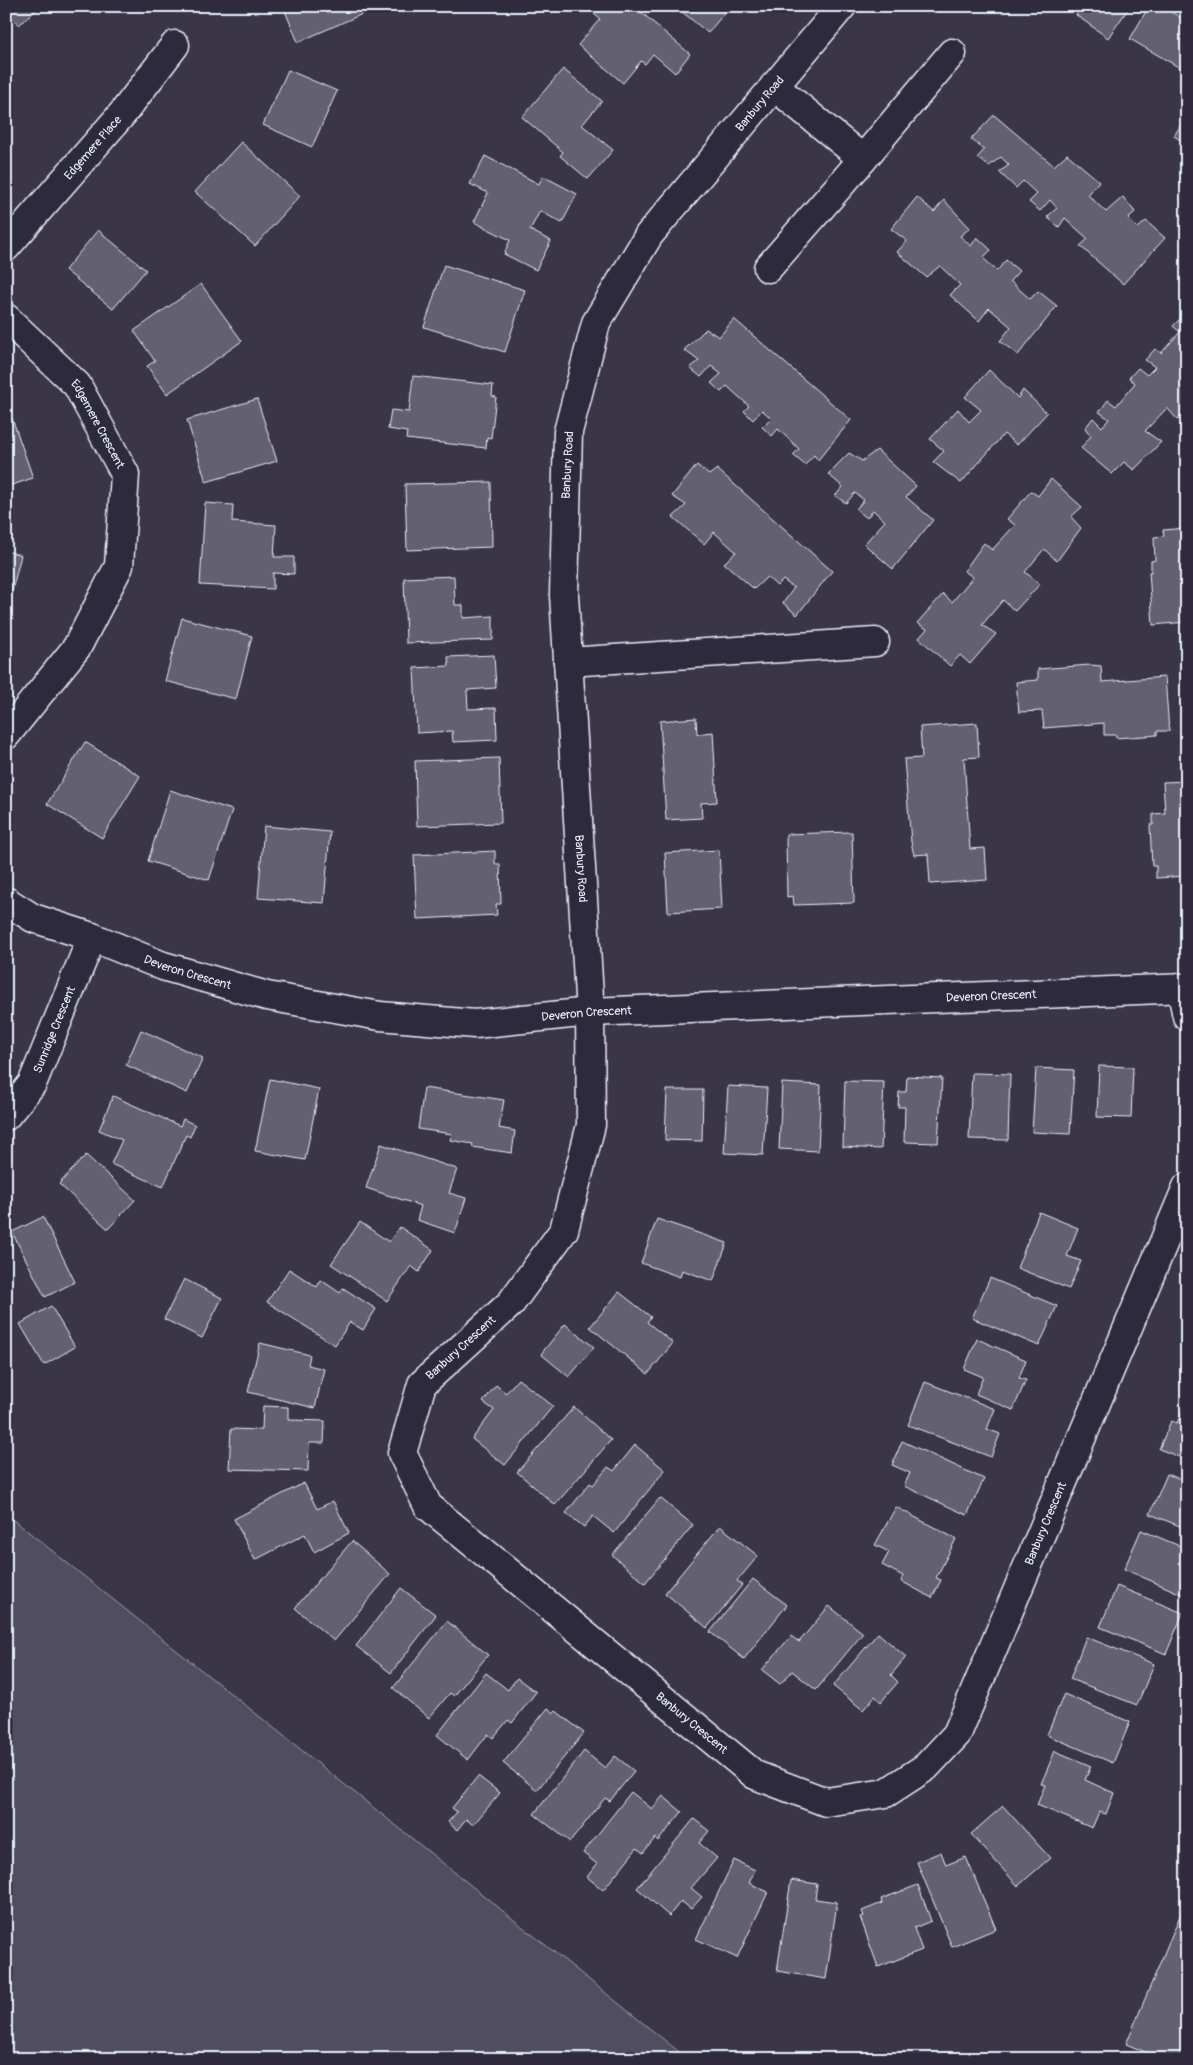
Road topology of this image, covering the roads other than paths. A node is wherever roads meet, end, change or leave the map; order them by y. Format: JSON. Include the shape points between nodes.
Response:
{"nodes":[{"id":1,"x":842,"y":6,"type":"edge"},
{"id":2,"x":175,"y":45,"type":"dead end"},
{"id":3,"x":952,"y":53,"type":"dead end"},
{"id":4,"x":774,"y":86,"type":"junction"},
{"id":5,"x":862,"y":159,"type":"junction"},
{"id":6,"x":6,"y":247,"type":"edge"},
{"id":7,"x":768,"y":268,"type":"dead end"},
{"id":8,"x":6,"y":318,"type":"edge"},
{"id":9,"x":875,"y":642,"type":"dead end"},
{"id":10,"x":568,"y":662,"type":"junction"},
{"id":11,"x":6,"y":735,"type":"edge"},
{"id":12,"x":6,"y":901,"type":"edge"},
{"id":13,"x":92,"y":937,"type":"junction"},
{"id":14,"x":1184,"y":988,"type":"edge"},
{"id":15,"x":590,"y":1012,"type":"junction"},
{"id":16,"x":1187,"y":1016,"type":"edge"},
{"id":17,"x":6,"y":1116,"type":"edge"},
{"id":18,"x":1187,"y":1187,"type":"edge"}],
"edges":[{"from":1,"to":4,"type":"street","name":"Banbury Road"},
{"from":2,"to":6,"type":"street","name":"Edgemere Place","via":[[123,113]]},
{"from":3,"to":5,"type":"street"},
{"from":4,"to":5,"type":"street"},
{"from":4,"to":10,"type":"street","name":"Banbury Road","via":[[649,235],[596,324],[568,432],[564,595]]},
{"from":5,"to":7,"type":"street"},
{"from":8,"to":11,"type":"street","name":"Edgemere Crescent","via":[[77,385],[125,474],[119,566],[77,648]]},
{"from":9,"to":10,"type":"street"},
{"from":10,"to":15,"type":"street","name":"Banbury Road"},
{"from":12,"to":13,"type":"street","name":"Deveron Crescent","via":[[34,918]]},
{"from":13,"to":15,"type":"street","name":"Deveron Crescent","via":[[163,966],[266,996],[380,1016],[475,1024]]},
{"from":13,"to":17,"type":"street","name":"Sunridge Crescent","via":[[32,1084]]},
{"from":14,"to":15,"type":"street","name":"Deveron Crescent"},
{"from":14,"to":16,"type":"street"},
{"from":15,"to":18,"type":"street","name":"Banbury Crescent","via":[[591,1125],[564,1230],[511,1303],[422,1384],[402,1453],[428,1506],[755,1775],[826,1802],[886,1793],[926,1767],[957,1734]]}]}
